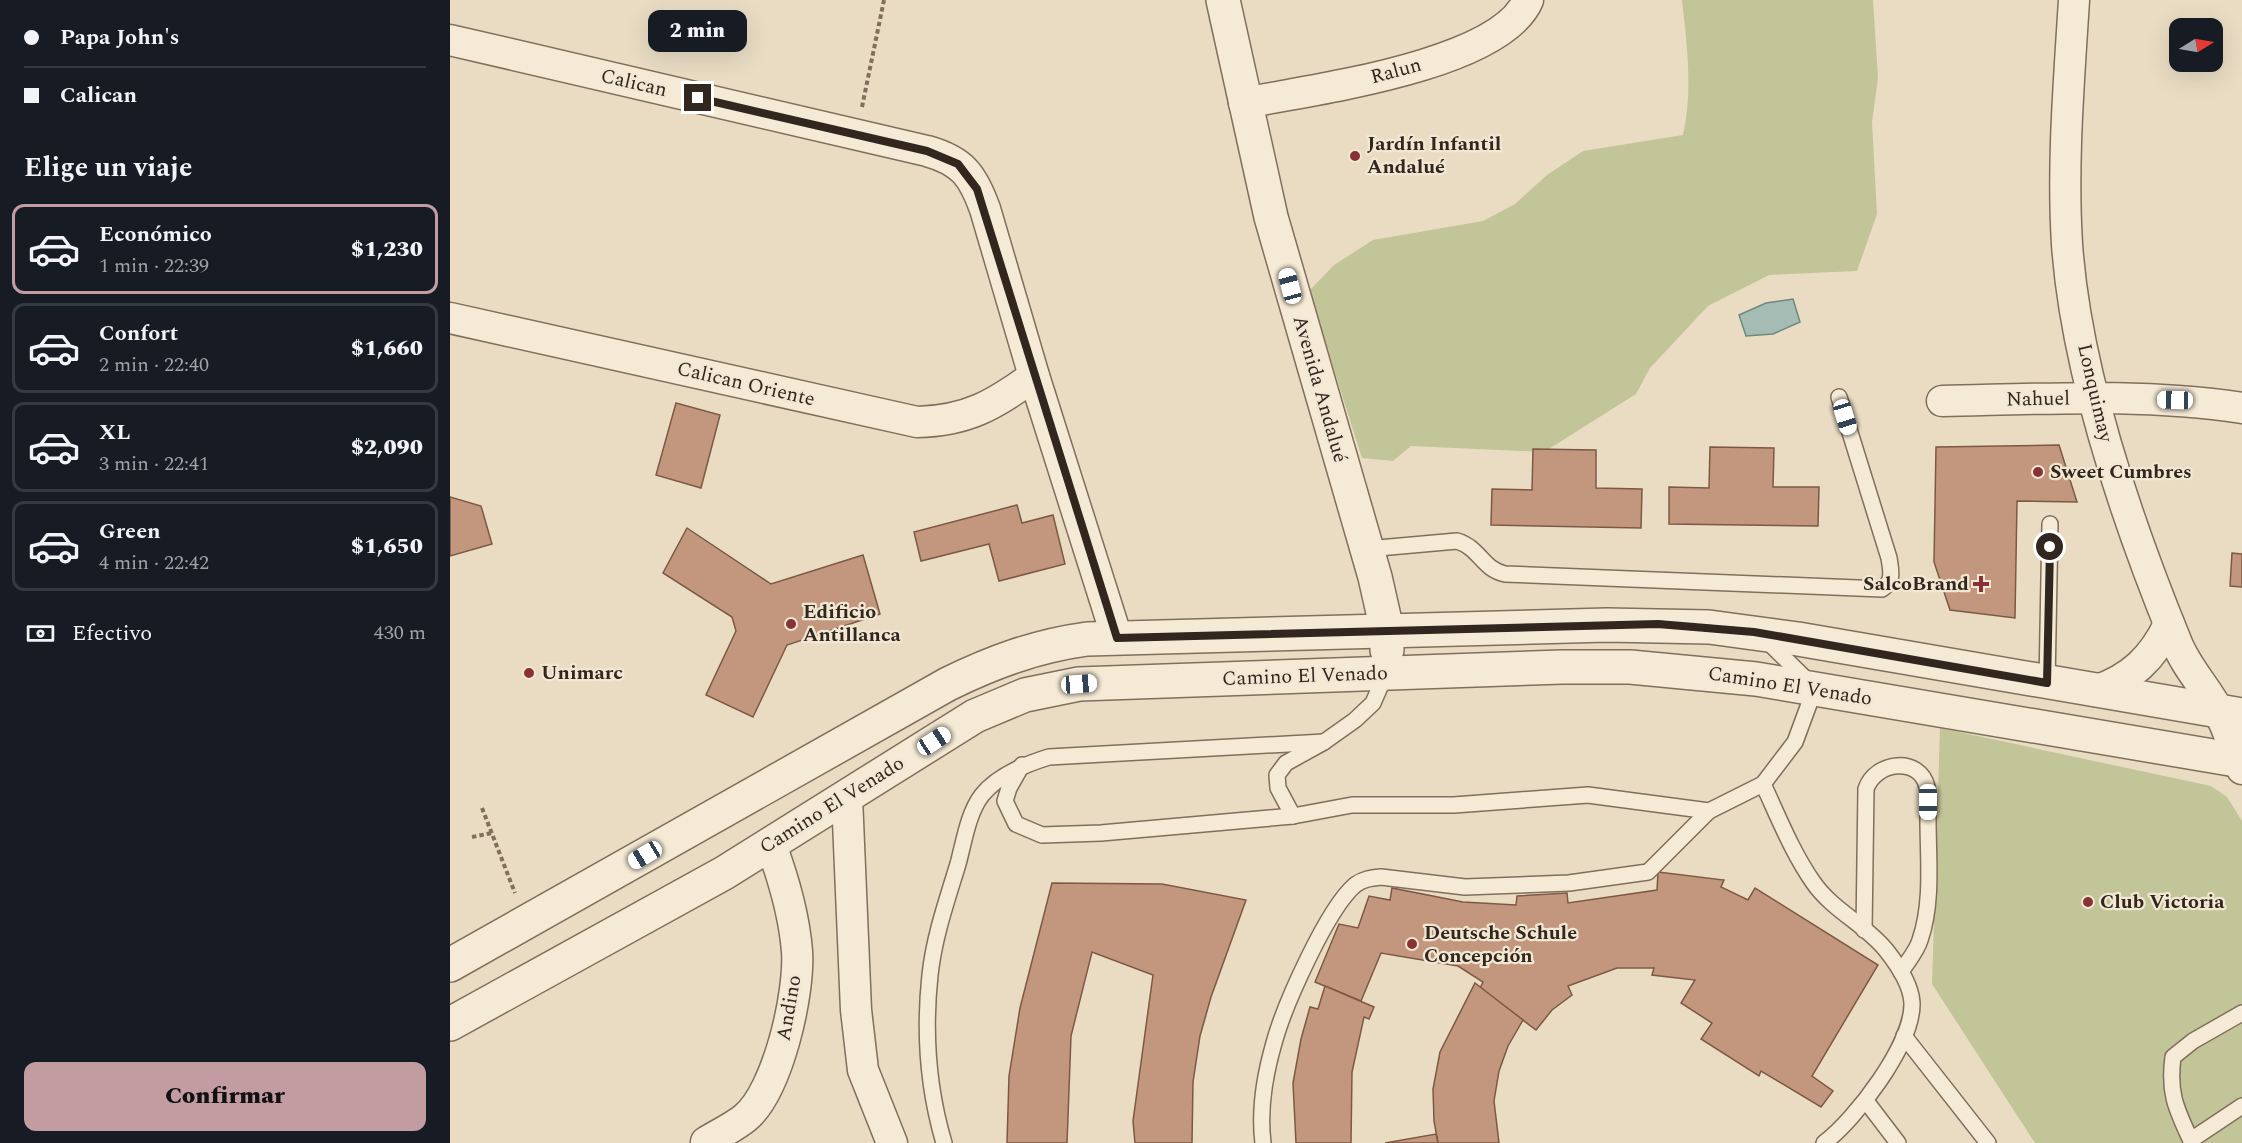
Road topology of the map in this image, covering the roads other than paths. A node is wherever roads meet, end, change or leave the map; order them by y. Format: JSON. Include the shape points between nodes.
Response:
{"nodes":[{"id":1,"x":1223,"y":0,"type":"edge"},
{"id":2,"x":1528,"y":0,"type":"edge"},
{"id":3,"x":2074,"y":0,"type":"edge"},
{"id":4,"x":450,"y":40,"type":"edge"},
{"id":5,"x":1244,"y":103,"type":"junction"},
{"id":6,"x":450,"y":318,"type":"edge"},
{"id":7,"x":1034,"y":376,"type":"junction"},
{"id":8,"x":1839,"y":397,"type":"dead end"},
{"id":9,"x":2095,"y":398,"type":"junction"},
{"id":10,"x":1942,"y":401,"type":"dead end"},
{"id":11,"x":2242,"y":408,"type":"edge"},
{"id":12,"x":2050,"y":524,"type":"dead end"},
{"id":13,"x":1367,"y":549,"type":"junction"},
{"id":14,"x":2169,"y":624,"type":"junction"},
{"id":15,"x":1387,"y":630,"type":"junction"},
{"id":16,"x":1754,"y":632,"type":"junction"},
{"id":17,"x":1117,"y":638,"type":"junction"},
{"id":18,"x":1386,"y":673,"type":"junction"},
{"id":19,"x":2047,"y":683,"type":"junction"},
{"id":20,"x":1815,"y":688,"type":"junction"},
{"id":21,"x":2095,"y":691,"type":"junction"},
{"id":22,"x":2231,"y":714,"type":"edge"},
{"id":23,"x":1324,"y":742,"type":"junction"},
{"id":24,"x":2241,"y":763,"type":"edge"},
{"id":25,"x":1022,"y":765,"type":"junction"},
{"id":26,"x":1763,"y":784,"type":"junction"},
{"id":27,"x":846,"y":797,"type":"junction"},
{"id":28,"x":1709,"y":812,"type":"junction"},
{"id":29,"x":1293,"y":816,"type":"junction"},
{"id":30,"x":771,"y":845,"type":"junction"},
{"id":31,"x":1864,"y":930,"type":"junction"},
{"id":32,"x":450,"y":965,"type":"edge"},
{"id":33,"x":1901,"y":972,"type":"junction"},
{"id":34,"x":2242,"y":1013,"type":"edge"},
{"id":35,"x":450,"y":1024,"type":"edge"},
{"id":36,"x":1904,"y":1036,"type":"junction"},
{"id":37,"x":1866,"y":1101,"type":"junction"},
{"id":38,"x":2242,"y":1106,"type":"edge"},
{"id":39,"x":2191,"y":1141,"type":"edge"},
{"id":40,"x":705,"y":1143,"type":"edge"},
{"id":41,"x":892,"y":1143,"type":"edge"},
{"id":42,"x":944,"y":1143,"type":"edge"},
{"id":43,"x":1263,"y":1143,"type":"edge"},
{"id":44,"x":1824,"y":1143,"type":"edge"},
{"id":45,"x":1898,"y":1143,"type":"edge"},
{"id":46,"x":1988,"y":1143,"type":"edge"}],
"edges":[{"from":1,"to":5,"type":"street","name":"Avenida Andalué"},
{"from":2,"to":5,"type":"street","name":"Ralun","via":[[1506,27],[1450,56],[1377,77]]},
{"from":3,"to":9,"type":"street","name":"Lonquimay","via":[[2066,145],[2068,247]]},
{"from":4,"to":7,"type":"street","name":"Calican","via":[[943,155],[969,174],[977,189],[993,231]]},
{"from":5,"to":13,"type":"street","name":"Avenida Andalué","via":[[1309,355]]},
{"from":6,"to":7,"type":"street","name":"Calican Oriente","via":[[917,422],[962,417],[985,409]]},
{"from":7,"to":17,"type":"street","name":"Calican"},
{"from":8,"to":13,"type":"lane","via":[[1889,558],[1892,574],[1882,590],[1505,574],[1494,572],[1470,545],[1457,541]]},
{"from":9,"to":10,"type":"street","name":"Nahuel"},
{"from":9,"to":11,"type":"street","name":"Nahuel","via":[[2195,401]]},
{"from":9,"to":14,"type":"street","name":"Lonquimay","via":[[2130,517]]},
{"from":12,"to":19,"type":"lane"},
{"from":13,"to":15,"type":"street","name":"Avenida Andalué"},
{"from":14,"to":21,"type":"street","via":[[2155,649],[2136,670]]},
{"from":14,"to":22,"type":"street","name":"Lonquimay","via":[[2185,661]]},
{"from":15,"to":16,"type":"street","via":[[1658,624]]},
{"from":15,"to":17,"type":"street"},
{"from":15,"to":18,"type":"street","name":"Avenida Andalué"},
{"from":16,"to":19,"type":"street"},
{"from":16,"to":20,"type":"lane"},
{"from":17,"to":32,"type":"street","via":[[1040,647],[976,670]]},
{"from":18,"to":20,"type":"street","name":"Camino El Venado","via":[[1630,667]]},
{"from":18,"to":23,"type":"lane","via":[[1372,703]]},
{"from":18,"to":27,"type":"street","name":"Camino El Venado","via":[[1106,682],[1052,688],[975,716]]},
{"from":19,"to":21,"type":"street"},
{"from":20,"to":24,"type":"street","name":"Camino El Venado"},
{"from":20,"to":26,"type":"lane","via":[[1795,742]]},
{"from":21,"to":22,"type":"street"},
{"from":22,"to":24,"type":"street","name":"Lonquimay"},
{"from":23,"to":25,"type":"lane","via":[[1078,753]]},
{"from":23,"to":29,"type":"lane","via":[[1286,763],[1277,775],[1278,788]]},
{"from":25,"to":29,"type":"lane","via":[[1005,801],[1017,824],[1042,835]]},
{"from":25,"to":42,"type":"lane","via":[[982,795],[968,827],[940,924],[930,974],[928,1026],[936,1116]]},
{"from":26,"to":28,"type":"lane"},
{"from":26,"to":31,"type":"lane","via":[[1812,881]]},
{"from":27,"to":30,"type":"street","name":"Camino El Venado"},
{"from":27,"to":41,"type":"street","via":[[856,1011],[863,1070]]},
{"from":28,"to":29,"type":"lane","via":[[1588,795],[1454,805],[1352,805]]},
{"from":28,"to":43,"type":"lane","via":[[1648,872],[1569,883],[1465,887],[1381,877],[1368,878],[1356,885],[1330,920],[1289,998],[1273,1044],[1266,1083]]},
{"from":30,"to":35,"type":"street","name":"Camino El Venado"},
{"from":30,"to":40,"type":"street","name":"Andino","via":[[786,885],[797,953],[789,1016],[769,1088],[746,1117]]},
{"from":31,"to":33,"type":"lane","via":[[1885,948]]},
{"from":31,"to":33,"type":"lane","via":[[1866,789],[1870,777],[1880,769],[1908,767],[1922,776],[1928,788],[1928,860],[1924,929],[1920,943]]},
{"from":33,"to":36,"type":"lane","via":[[1912,1004]]},
{"from":34,"to":39,"type":"lane","via":[[2193,1041],[2173,1058],[2172,1096]]},
{"from":36,"to":37,"type":"lane"},
{"from":36,"to":46,"type":"lane"},
{"from":37,"to":44,"type":"lane"},
{"from":37,"to":45,"type":"lane"},
{"from":38,"to":39,"type":"lane"}]}
